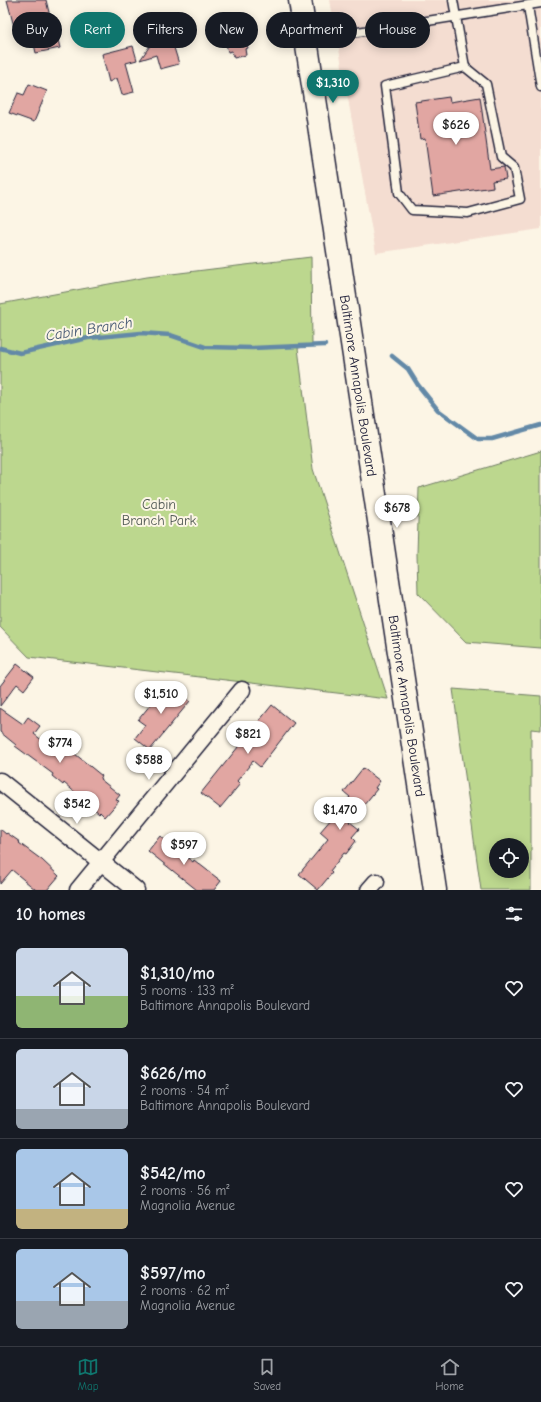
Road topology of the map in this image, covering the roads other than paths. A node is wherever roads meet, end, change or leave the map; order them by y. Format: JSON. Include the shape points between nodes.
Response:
{"nodes":[{"id":1,"x":300,"y":0,"type":"edge"},
{"id":2,"x":453,"y":0,"type":"edge"},
{"id":3,"x":541,"y":3,"type":"edge"},
{"id":4,"x":528,"y":6,"type":"junction"},
{"id":5,"x":302,"y":12,"type":"edge"},
{"id":6,"x":456,"y":17,"type":"junction"},
{"id":7,"x":357,"y":33,"type":"edge"},
{"id":8,"x":307,"y":48,"type":"edge"},
{"id":9,"x":465,"y":67,"type":"junction"},
{"id":10,"x":541,"y":87,"type":"edge"},
{"id":11,"x":242,"y":690,"type":"dead end"},
{"id":12,"x":0,"y":781,"type":"edge"},
{"id":13,"x":100,"y":862,"type":"junction"},
{"id":14,"x":78,"y":890,"type":"edge"},
{"id":15,"x":136,"y":890,"type":"edge"},
{"id":16,"x":435,"y":890,"type":"edge"}],
"edges":[{"from":1,"to":5,"type":"main road","name":"Baltimore Annapolis Boulevard"},
{"from":2,"to":6,"type":"lane"},
{"from":3,"to":4,"type":"lane"},
{"from":4,"to":6,"type":"lane"},
{"from":4,"to":10,"type":"lane"},
{"from":6,"to":7,"type":"lane"},
{"from":6,"to":9,"type":"lane"},
{"from":8,"to":16,"type":"main road","name":"Baltimore Annapolis Boulevard"},
{"from":9,"to":9,"type":"lane","via":[[486,84],[501,157],[514,168],[520,199],[468,213],[412,210],[399,193],[385,86]]},
{"from":11,"to":13,"type":"street"},
{"from":12,"to":13,"type":"street"},
{"from":13,"to":14,"type":"street"},
{"from":13,"to":15,"type":"street"}]}
